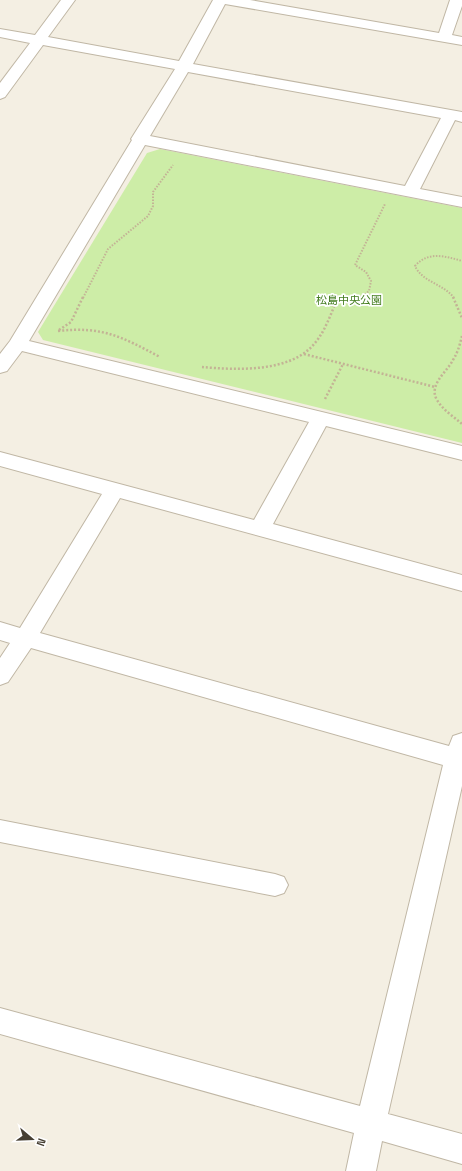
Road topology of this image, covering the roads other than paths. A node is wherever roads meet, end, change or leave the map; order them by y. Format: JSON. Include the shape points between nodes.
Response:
{"nodes":[{"id":1,"x":68,"y":0,"type":"edge"},
{"id":2,"x":220,"y":0,"type":"edge"},
{"id":3,"x":226,"y":0,"type":"edge"},
{"id":4,"x":458,"y":0,"type":"edge"},
{"id":5,"x":0,"y":33,"type":"edge"},
{"id":6,"x":444,"y":38,"type":"junction"},
{"id":7,"x":40,"y":39,"type":"junction"},
{"id":8,"x":462,"y":41,"type":"edge"},
{"id":9,"x":184,"y":66,"type":"junction"},
{"id":10,"x":0,"y":94,"type":"edge"},
{"id":11,"x":456,"y":116,"type":"edge"},
{"id":12,"x":139,"y":139,"type":"junction"},
{"id":13,"x":410,"y":192,"type":"junction"},
{"id":14,"x":462,"y":202,"type":"edge"},
{"id":15,"x":18,"y":344,"type":"junction"},
{"id":16,"x":0,"y":367,"type":"edge"},
{"id":17,"x":322,"y":410,"type":"junction"},
{"id":18,"x":462,"y":453,"type":"edge"},
{"id":19,"x":0,"y":459,"type":"edge"},
{"id":20,"x":115,"y":489,"type":"junction"},
{"id":21,"x":260,"y":528,"type":"junction"},
{"id":22,"x":462,"y":582,"type":"edge"},
{"id":23,"x":0,"y":631,"type":"edge"},
{"id":24,"x":25,"y":639,"type":"junction"},
{"id":25,"x":0,"y":676,"type":"edge"},
{"id":26,"x":460,"y":754,"type":"edge"},
{"id":27,"x":0,"y":831,"type":"edge"},
{"id":28,"x":275,"y":884,"type":"dead end"},
{"id":29,"x":0,"y":1021,"type":"edge"},
{"id":30,"x":371,"y":1123,"type":"junction"},
{"id":31,"x":462,"y":1149,"type":"edge"},
{"id":32,"x":361,"y":1171,"type":"edge"}],
"edges":[{"from":1,"to":7,"type":"street"},
{"from":2,"to":9,"type":"street"},
{"from":3,"to":6,"type":"street","via":[[328,11]]},
{"from":4,"to":6,"type":"street"},
{"from":5,"to":7,"type":"street"},
{"from":6,"to":8,"type":"street"},
{"from":7,"to":9,"type":"street"},
{"from":7,"to":10,"type":"street"},
{"from":9,"to":11,"type":"street"},
{"from":9,"to":12,"type":"street"},
{"from":11,"to":13,"type":"street"},
{"from":12,"to":13,"type":"street"},
{"from":12,"to":15,"type":"street"},
{"from":13,"to":14,"type":"street"},
{"from":15,"to":16,"type":"street"},
{"from":15,"to":17,"type":"street"},
{"from":17,"to":18,"type":"street"},
{"from":17,"to":21,"type":"street"},
{"from":19,"to":20,"type":"street"},
{"from":20,"to":21,"type":"street"},
{"from":20,"to":24,"type":"street"},
{"from":21,"to":22,"type":"street"},
{"from":23,"to":24,"type":"street"},
{"from":24,"to":25,"type":"street"},
{"from":24,"to":26,"type":"street"},
{"from":26,"to":30,"type":"street"},
{"from":27,"to":28,"type":"street"},
{"from":29,"to":30,"type":"street"},
{"from":30,"to":31,"type":"street"},
{"from":30,"to":32,"type":"street"}]}
